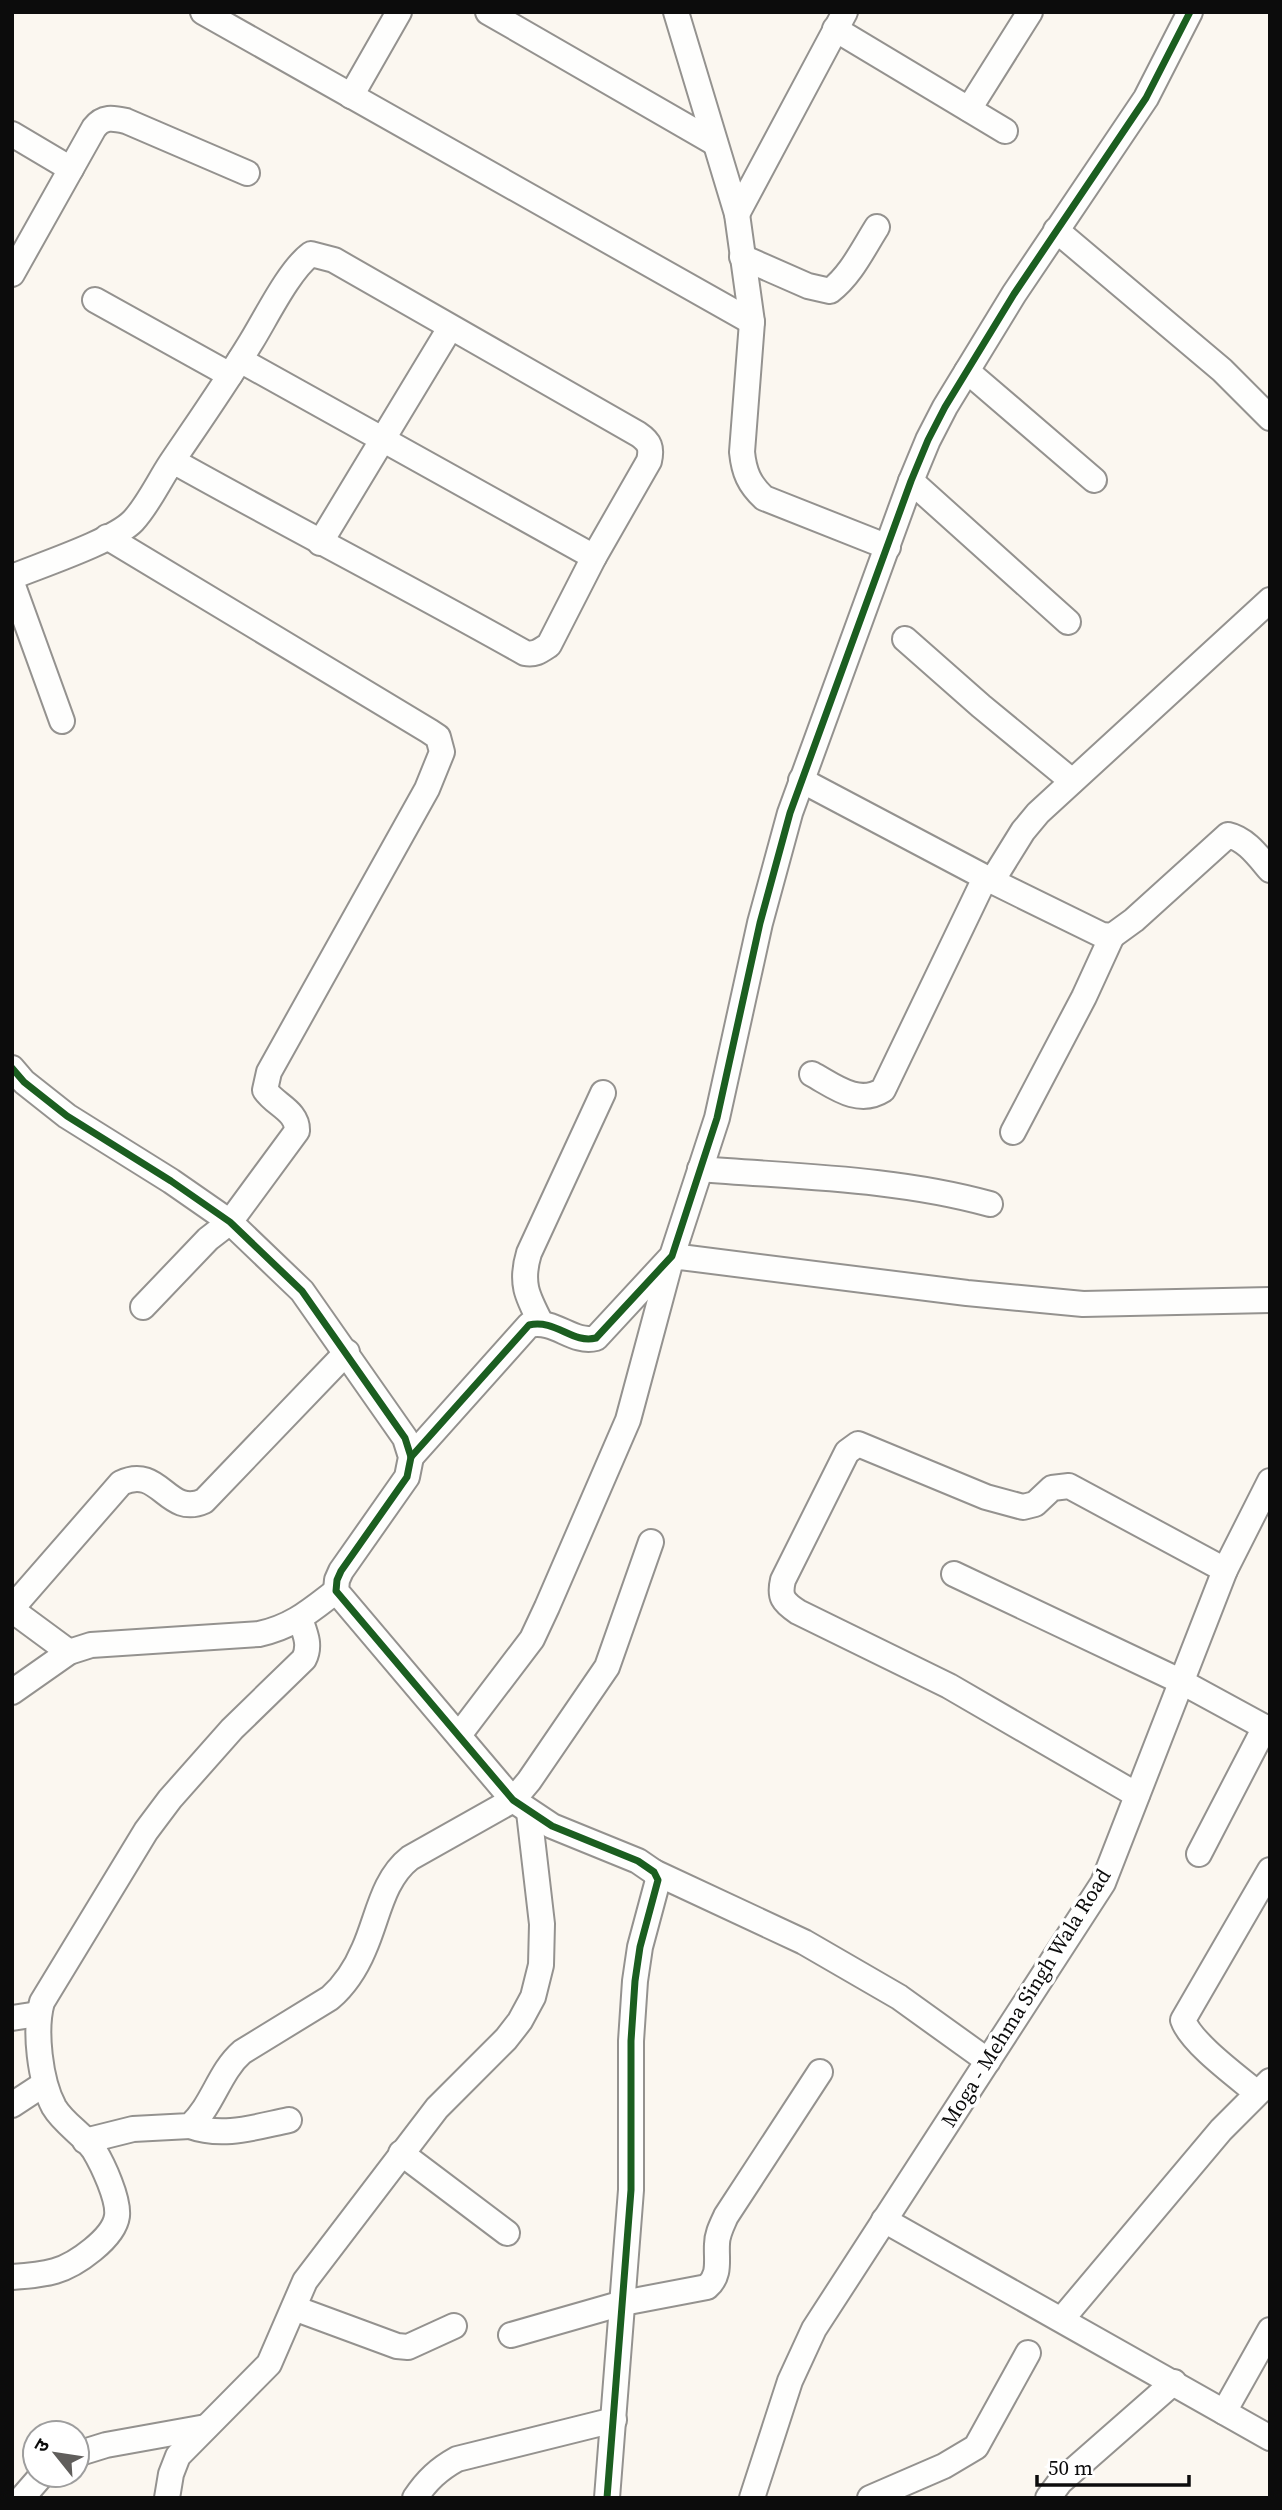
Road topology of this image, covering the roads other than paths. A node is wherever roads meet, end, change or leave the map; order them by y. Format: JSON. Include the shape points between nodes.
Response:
{"nodes":[{"id":1,"x":203,"y":12,"type":"edge"},
{"id":2,"x":399,"y":12,"type":"edge"},
{"id":3,"x":488,"y":12,"type":"edge"},
{"id":4,"x":676,"y":12,"type":"edge"},
{"id":5,"x":1030,"y":12,"type":"edge"},
{"id":6,"x":1190,"y":12,"type":"edge"},
{"id":7,"x":840,"y":21,"type":"edge"},
{"id":8,"x":351,"y":96,"type":"junction"},
{"id":9,"x":969,"y":109,"type":"junction"},
{"id":10,"x":1005,"y":131,"type":"dead end"},
{"id":11,"x":12,"y":134,"type":"edge"},
{"id":12,"x":715,"y":143,"type":"junction"},
{"id":13,"x":71,"y":170,"type":"junction"},
{"id":14,"x":247,"y":173,"type":"dead end"},
{"id":15,"x":737,"y":214,"type":"junction"},
{"id":16,"x":877,"y":227,"type":"dead end"},
{"id":17,"x":1056,"y":230,"type":"junction"},
{"id":18,"x":742,"y":257,"type":"junction"},
{"id":19,"x":12,"y":274,"type":"edge"},
{"id":20,"x":95,"y":300,"type":"dead end"},
{"id":21,"x":752,"y":322,"type":"junction"},
{"id":22,"x":450,"y":328,"type":"junction"},
{"id":23,"x":235,"y":367,"type":"junction"},
{"id":24,"x":967,"y":370,"type":"junction"},
{"id":25,"x":1270,"y":418,"type":"edge"},
{"id":26,"x":382,"y":440,"type":"junction"},
{"id":27,"x":173,"y":461,"type":"junction"},
{"id":28,"x":1094,"y":480,"type":"dead end"},
{"id":29,"x":911,"y":481,"type":"junction"},
{"id":30,"x":107,"y":537,"type":"junction"},
{"id":31,"x":320,"y":543,"type":"junction"},
{"id":32,"x":888,"y":547,"type":"junction"},
{"id":33,"x":594,"y":556,"type":"junction"},
{"id":34,"x":12,"y":577,"type":"edge"},
{"id":35,"x":12,"y":583,"type":"edge"},
{"id":36,"x":1270,"y":600,"type":"edge"},
{"id":37,"x":1068,"y":622,"type":"dead end"},
{"id":38,"x":905,"y":639,"type":"dead end"},
{"id":39,"x":62,"y":721,"type":"dead end"},
{"id":40,"x":801,"y":780,"type":"junction"},
{"id":41,"x":1072,"y":781,"type":"junction"},
{"id":42,"x":1270,"y":870,"type":"edge"},
{"id":43,"x":988,"y":879,"type":"junction"},
{"id":44,"x":1112,"y":936,"type":"junction"},
{"id":45,"x":12,"y":1069,"type":"edge"},
{"id":46,"x":812,"y":1074,"type":"dead end"},
{"id":47,"x":603,"y":1093,"type":"dead end"},
{"id":48,"x":1013,"y":1132,"type":"dead end"},
{"id":49,"x":700,"y":1170,"type":"junction"},
{"id":50,"x":990,"y":1204,"type":"dead end"},
{"id":51,"x":230,"y":1222,"type":"junction"},
{"id":52,"x":672,"y":1256,"type":"junction"},
{"id":53,"x":1270,"y":1300,"type":"edge"},
{"id":54,"x":143,"y":1307,"type":"dead end"},
{"id":55,"x":541,"y":1323,"type":"junction"},
{"id":56,"x":347,"y":1352,"type":"junction"},
{"id":57,"x":411,"y":1457,"type":"junction"},
{"id":58,"x":1270,"y":1481,"type":"edge"},
{"id":59,"x":651,"y":1542,"type":"dead end"},
{"id":60,"x":1225,"y":1570,"type":"junction"},
{"id":61,"x":954,"y":1574,"type":"dead end"},
{"id":62,"x":336,"y":1591,"type":"junction"},
{"id":63,"x":12,"y":1609,"type":"edge"},
{"id":64,"x":300,"y":1619,"type":"junction"},
{"id":65,"x":69,"y":1652,"type":"junction"},
{"id":66,"x":1180,"y":1681,"type":"junction"},
{"id":67,"x":12,"y":1692,"type":"edge"},
{"id":68,"x":1267,"y":1729,"type":"edge"},
{"id":69,"x":458,"y":1735,"type":"junction"},
{"id":70,"x":1137,"y":1795,"type":"junction"},
{"id":71,"x":521,"y":1806,"type":"junction"},
{"id":72,"x":1199,"y":1854,"type":"dead end"},
{"id":73,"x":1270,"y":1870,"type":"edge"},
{"id":74,"x":654,"y":1872,"type":"junction"},
{"id":75,"x":38,"y":2014,"type":"junction"},
{"id":76,"x":12,"y":2018,"type":"edge"},
{"id":77,"x":988,"y":2061,"type":"junction"},
{"id":78,"x":820,"y":2072,"type":"dead end"},
{"id":79,"x":44,"y":2084,"type":"junction"},
{"id":80,"x":1263,"y":2087,"type":"edge"},
{"id":81,"x":12,"y":2105,"type":"edge"},
{"id":82,"x":289,"y":2120,"type":"dead end"},
{"id":83,"x":190,"y":2126,"type":"junction"},
{"id":84,"x":85,"y":2141,"type":"junction"},
{"id":85,"x":401,"y":2153,"type":"junction"},
{"id":86,"x":884,"y":2220,"type":"junction"},
{"id":87,"x":507,"y":2233,"type":"dead end"},
{"id":88,"x":12,"y":2277,"type":"edge"},
{"id":89,"x":623,"y":2303,"type":"junction"},
{"id":90,"x":294,"y":2308,"type":"junction"},
{"id":91,"x":1062,"y":2319,"type":"junction"},
{"id":92,"x":454,"y":2326,"type":"dead end"},
{"id":93,"x":1270,"y":2330,"type":"edge"},
{"id":94,"x":511,"y":2335,"type":"dead end"},
{"id":95,"x":1028,"y":2353,"type":"dead end"},
{"id":96,"x":1174,"y":2382,"type":"junction"},
{"id":97,"x":1224,"y":2412,"type":"junction"},
{"id":98,"x":614,"y":2420,"type":"junction"},
{"id":99,"x":206,"y":2427,"type":"junction"},
{"id":100,"x":1269,"y":2436,"type":"edge"},
{"id":101,"x":91,"y":2450,"type":"edge"},
{"id":102,"x":167,"y":2498,"type":"edge"},
{"id":103,"x":415,"y":2498,"type":"edge"},
{"id":104,"x":607,"y":2498,"type":"edge"},
{"id":105,"x":752,"y":2498,"type":"edge"},
{"id":106,"x":870,"y":2498,"type":"edge"},
{"id":107,"x":1048,"y":2498,"type":"edge"}],
"edges":[{"from":1,"to":8,"type":"street"},
{"from":2,"to":8,"type":"street"},
{"from":3,"to":12,"type":"street"},
{"from":4,"to":12,"type":"street"},
{"from":5,"to":9,"type":"street"},
{"from":6,"to":17,"type":"street","via":[[1146,98]]},
{"from":7,"to":9,"type":"street"},
{"from":7,"to":15,"type":"street"},
{"from":8,"to":21,"type":"street"},
{"from":9,"to":10,"type":"street"},
{"from":11,"to":13,"type":"street"},
{"from":12,"to":15,"type":"street"},
{"from":13,"to":14,"type":"street","via":[[99,121],[115,118]]},
{"from":13,"to":19,"type":"street"},
{"from":15,"to":18,"type":"street"},
{"from":16,"to":18,"type":"street","via":[[830,291]]},
{"from":17,"to":24,"type":"street"},
{"from":17,"to":25,"type":"street","via":[[1222,370]]},
{"from":18,"to":21,"type":"street"},
{"from":20,"to":23,"type":"street"},
{"from":21,"to":32,"type":"street","via":[[742,452],[752,486],[764,498]]},
{"from":22,"to":23,"type":"street","via":[[334,260],[311,254],[292,275]]},
{"from":22,"to":26,"type":"street"},
{"from":22,"to":33,"type":"street","via":[[648,440],[649,461]]},
{"from":23,"to":26,"type":"street"},
{"from":23,"to":27,"type":"street"},
{"from":24,"to":28,"type":"street"},
{"from":24,"to":29,"type":"street"},
{"from":26,"to":31,"type":"street"},
{"from":26,"to":33,"type":"street"},
{"from":27,"to":30,"type":"street","via":[[133,521]]},
{"from":27,"to":31,"type":"street"},
{"from":29,"to":32,"type":"street"},
{"from":29,"to":37,"type":"street"},
{"from":30,"to":34,"type":"street"},
{"from":30,"to":51,"type":"street","via":[[429,731],[441,744],[426,789],[269,1072],[265,1090],[293,1115],[297,1131]]},
{"from":31,"to":33,"type":"street","via":[[531,654],[549,645]]},
{"from":32,"to":40,"type":"street"},
{"from":35,"to":39,"type":"street"},
{"from":36,"to":41,"type":"street"},
{"from":38,"to":41,"type":"street"},
{"from":40,"to":43,"type":"street"},
{"from":40,"to":49,"type":"street","via":[[760,922],[718,1118]]},
{"from":41,"to":43,"type":"street","via":[[1038,813]]},
{"from":42,"to":44,"type":"street","via":[[1248,846],[1228,835]]},
{"from":43,"to":44,"type":"street","via":[[1088,930]]},
{"from":43,"to":46,"type":"street","via":[[883,1090],[860,1098]]},
{"from":44,"to":48,"type":"street"},
{"from":45,"to":51,"type":"street","via":[[67,1116]]},
{"from":47,"to":55,"type":"street","via":[[525,1268],[528,1298]]},
{"from":49,"to":50,"type":"street","via":[[902,1185]]},
{"from":49,"to":52,"type":"street"},
{"from":51,"to":54,"type":"street"},
{"from":51,"to":56,"type":"street","via":[[302,1291]]},
{"from":52,"to":53,"type":"street","via":[[1083,1304]]},
{"from":52,"to":55,"type":"street","via":[[596,1338],[586,1340]]},
{"from":52,"to":69,"type":"street","via":[[628,1420],[547,1607],[532,1639]]},
{"from":55,"to":57,"type":"street","via":[[529,1325]]},
{"from":56,"to":57,"type":"street","via":[[405,1438]]},
{"from":56,"to":63,"type":"street","via":[[204,1502],[181,1504],[137,1477],[121,1483]]},
{"from":57,"to":62,"type":"street","via":[[407,1477],[341,1571]]},
{"from":58,"to":60,"type":"street","name":"Moga - Mehma Singh Wala Road"},
{"from":59,"to":71,"type":"street","via":[[607,1667]]},
{"from":60,"to":66,"type":"street","name":"Moga - Mehma Singh Wala Road"},
{"from":60,"to":70,"type":"street","via":[[1069,1486],[1052,1488],[1035,1504],[1023,1507],[986,1497],[858,1444],[847,1452],[783,1580],[782,1600],[798,1612],[948,1686]]},
{"from":61,"to":66,"type":"street"},
{"from":62,"to":64,"type":"street"},
{"from":62,"to":69,"type":"street"},
{"from":63,"to":65,"type":"street"},
{"from":64,"to":65,"type":"street","via":[[259,1634],[91,1645]]},
{"from":64,"to":75,"type":"street","via":[[307,1637],[304,1659],[232,1729],[146,1831]]},
{"from":65,"to":67,"type":"street"},
{"from":66,"to":68,"type":"street"},
{"from":66,"to":70,"type":"street","name":"Moga - Mehma Singh Wala Road"},
{"from":68,"to":72,"type":"street"},
{"from":69,"to":71,"type":"street"},
{"from":70,"to":77,"type":"street","name":"Moga - Mehma Singh Wala Road","via":[[1103,1883]]},
{"from":71,"to":74,"type":"street","via":[[552,1826]]},
{"from":71,"to":83,"type":"street","via":[[398,1867],[365,1948],[341,1988],[242,2052]]},
{"from":71,"to":85,"type":"street","via":[[542,1924],[541,1965],[533,1997],[506,2039],[437,2108]]},
{"from":73,"to":80,"type":"street","via":[[1183,2021],[1195,2039]]},
{"from":74,"to":77,"type":"street","via":[[804,1942],[900,1997]]},
{"from":74,"to":89,"type":"street","via":[[658,1880],[640,1947],[631,2041],[631,2190]]},
{"from":75,"to":76,"type":"street"},
{"from":75,"to":79,"type":"street"},
{"from":77,"to":86,"type":"street","name":"Moga - Mehma Singh Wala Road"},
{"from":78,"to":89,"type":"street","via":[[726,2217],[717,2243],[713,2282],[707,2287]]},
{"from":79,"to":81,"type":"street"},
{"from":79,"to":84,"type":"street","via":[[64,2121]]},
{"from":80,"to":91,"type":"street"},
{"from":82,"to":83,"type":"street","via":[[220,2133]]},
{"from":83,"to":84,"type":"street","via":[[133,2129]]},
{"from":84,"to":88,"type":"street","via":[[110,2185],[118,2214],[114,2226],[100,2244],[58,2270]]},
{"from":85,"to":87,"type":"street"},
{"from":85,"to":90,"type":"street","via":[[305,2281]]},
{"from":86,"to":91,"type":"street"},
{"from":86,"to":105,"type":"street","name":"Moga - Mehma Singh Wala Road","via":[[814,2329],[790,2381]]},
{"from":89,"to":94,"type":"street"},
{"from":89,"to":98,"type":"street"},
{"from":90,"to":92,"type":"street","via":[[397,2346],[408,2347]]},
{"from":90,"to":99,"type":"street","via":[[269,2364]]},
{"from":91,"to":96,"type":"street"},
{"from":93,"to":97,"type":"street"},
{"from":95,"to":106,"type":"street","via":[[976,2447]]},
{"from":96,"to":97,"type":"street"},
{"from":96,"to":107,"type":"street","via":[[1060,2482]]},
{"from":97,"to":100,"type":"street"},
{"from":98,"to":103,"type":"street","via":[[457,2459],[429,2479]]},
{"from":98,"to":104,"type":"street"},
{"from":99,"to":101,"type":"street"},
{"from":99,"to":102,"type":"street","via":[[178,2456]]}]}
